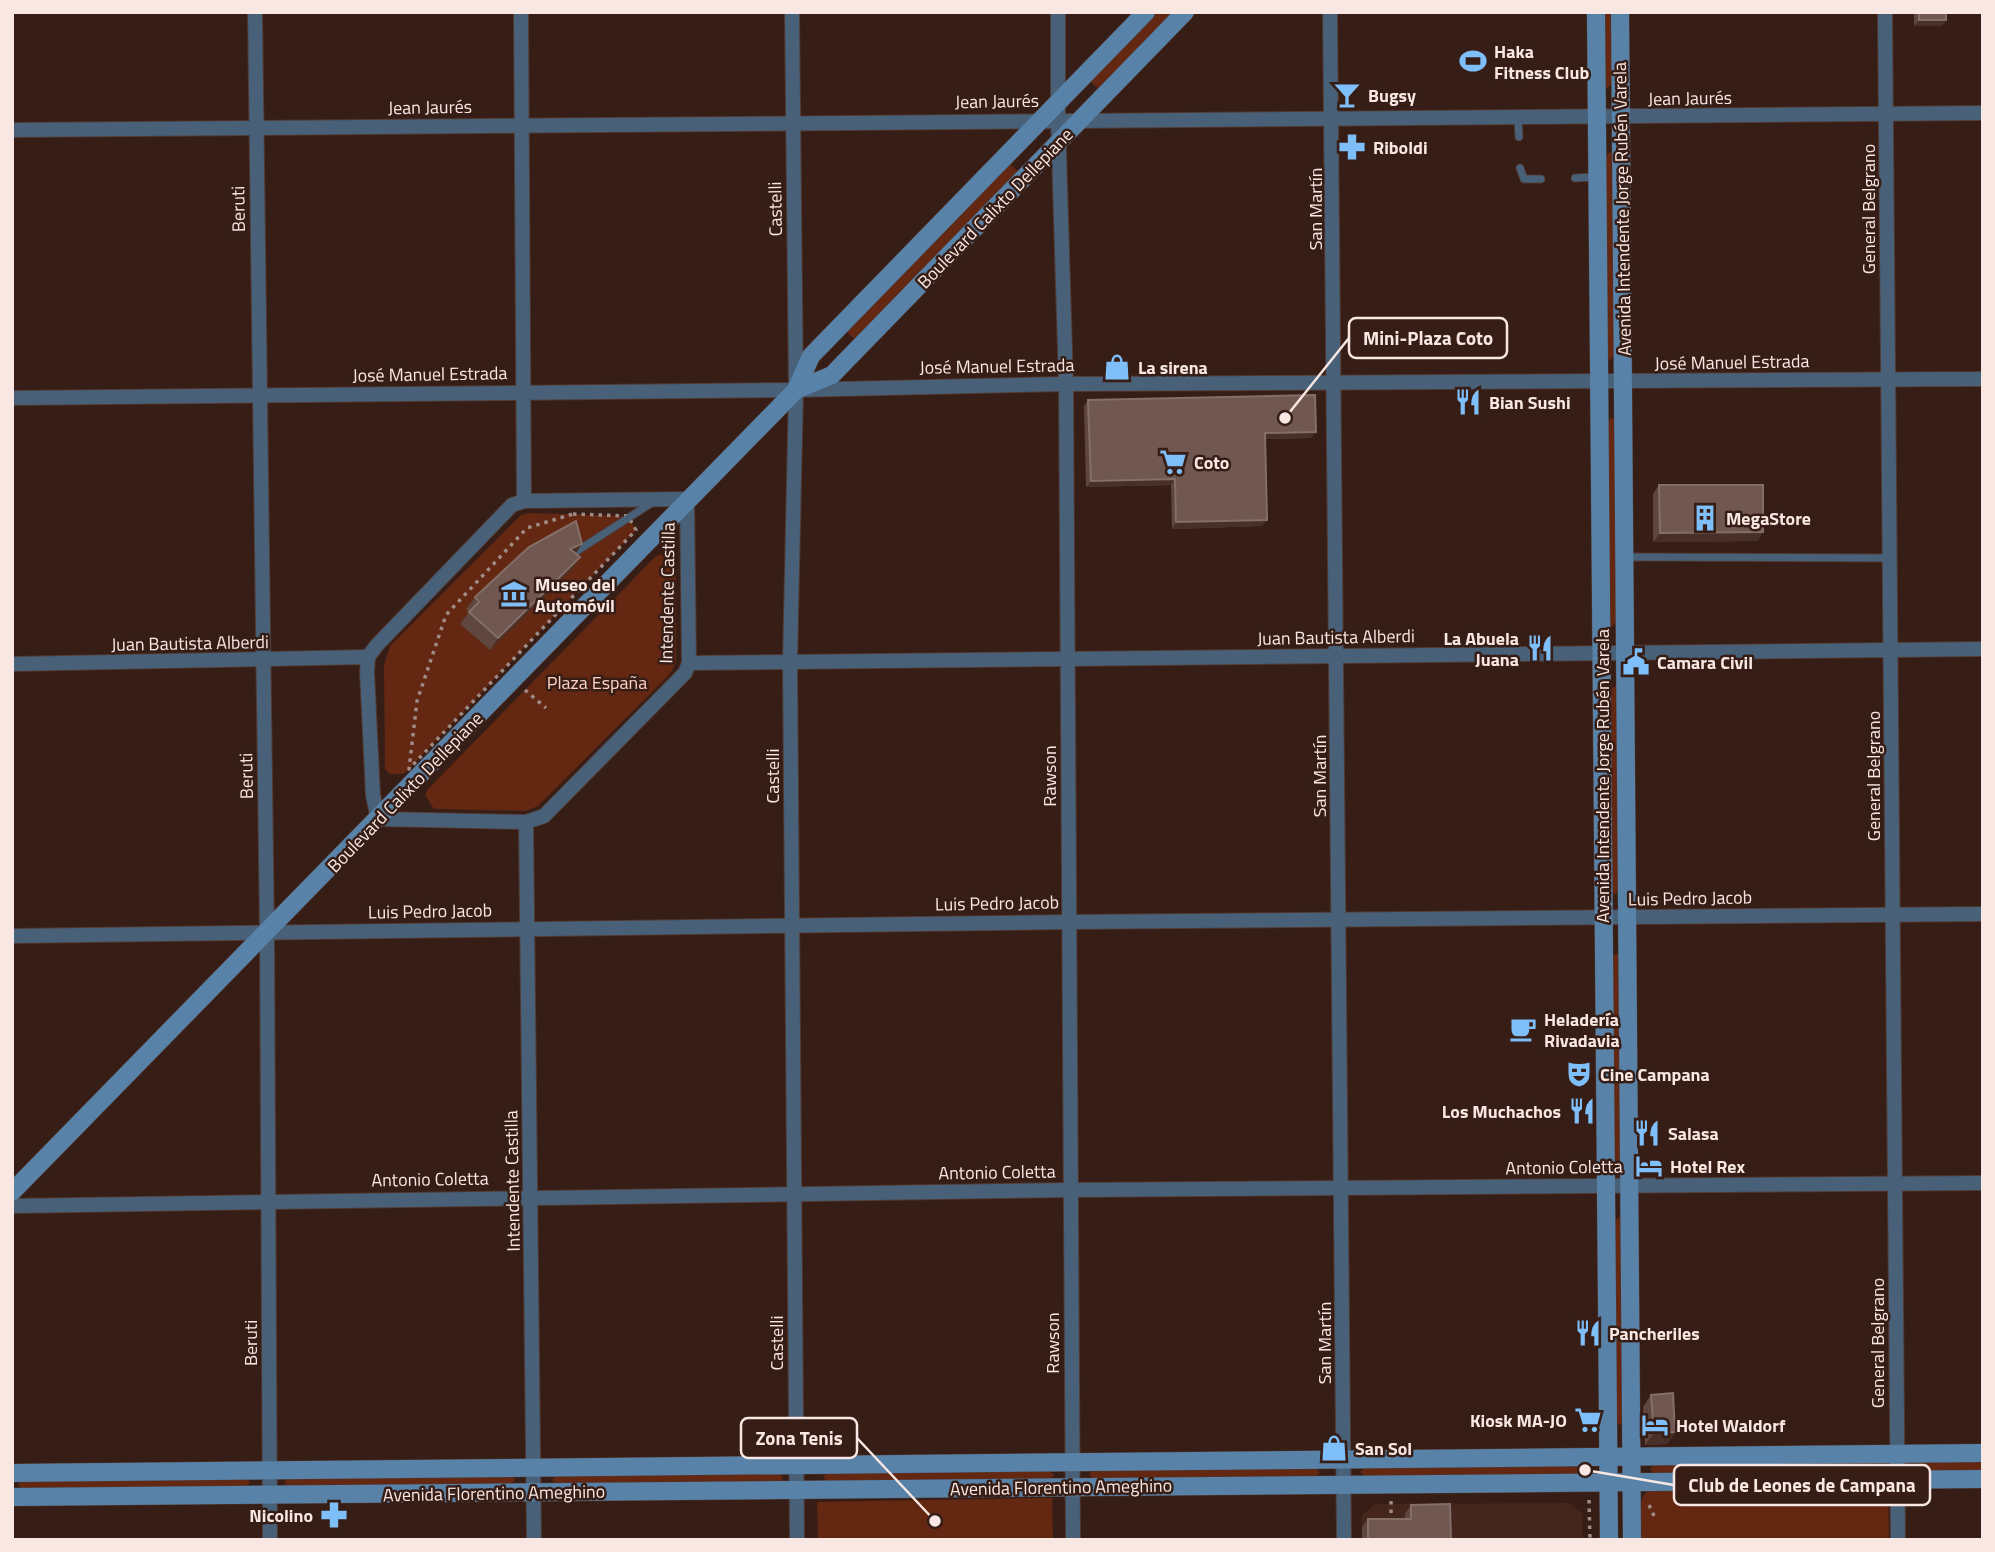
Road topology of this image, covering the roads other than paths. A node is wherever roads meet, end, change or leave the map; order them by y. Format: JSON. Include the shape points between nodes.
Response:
{"nodes":[{"id":1,"x":255,"y":12,"type":"edge"},
{"id":2,"x":521,"y":12,"type":"edge"},
{"id":3,"x":792,"y":12,"type":"edge"},
{"id":4,"x":1058,"y":12,"type":"edge"},
{"id":5,"x":1146,"y":12,"type":"edge"},
{"id":6,"x":1185,"y":12,"type":"edge"},
{"id":7,"x":1330,"y":12,"type":"edge"},
{"id":8,"x":1596,"y":12,"type":"edge"},
{"id":9,"x":1620,"y":12,"type":"edge"},
{"id":10,"x":1885,"y":12,"type":"edge"},
{"id":11,"x":1983,"y":113,"type":"edge"},
{"id":12,"x":1053,"y":114,"type":"junction"},
{"id":13,"x":1886,"y":114,"type":"junction"},
{"id":14,"x":1597,"y":118,"type":"junction"},
{"id":15,"x":1621,"y":118,"type":"junction"},
{"id":16,"x":1518,"y":119,"type":"junction"},
{"id":17,"x":1080,"y":120,"type":"junction"},
{"id":18,"x":793,"y":122,"type":"junction"},
{"id":19,"x":1333,"y":122,"type":"junction"},
{"id":20,"x":522,"y":125,"type":"junction"},
{"id":21,"x":257,"y":128,"type":"junction"},
{"id":22,"x":12,"y":130,"type":"edge"},
{"id":23,"x":1519,"y":137,"type":"dead end"},
{"id":24,"x":1059,"y":142,"type":"junction"},
{"id":25,"x":1520,"y":168,"type":"dead end"},
{"id":26,"x":1597,"y":177,"type":"junction"},
{"id":27,"x":1541,"y":178,"type":"dead end"},
{"id":28,"x":1575,"y":178,"type":"dead end"},
{"id":29,"x":1983,"y":379,"type":"edge"},
{"id":30,"x":1889,"y":380,"type":"junction"},
{"id":31,"x":1335,"y":382,"type":"junction"},
{"id":32,"x":1599,"y":382,"type":"junction"},
{"id":33,"x":1623,"y":383,"type":"junction"},
{"id":34,"x":1066,"y":384,"type":"junction"},
{"id":35,"x":796,"y":390,"type":"junction"},
{"id":36,"x":523,"y":393,"type":"junction"},
{"id":37,"x":260,"y":395,"type":"junction"},
{"id":38,"x":12,"y":398,"type":"edge"},
{"id":39,"x":687,"y":499,"type":"junction"},
{"id":40,"x":656,"y":500,"type":"junction"},
{"id":41,"x":522,"y":508,"type":"junction"},
{"id":42,"x":577,"y":551,"type":"edge"},
{"id":43,"x":1625,"y":557,"type":"junction"},
{"id":44,"x":1890,"y":558,"type":"junction"},
{"id":45,"x":1983,"y":649,"type":"edge"},
{"id":46,"x":1891,"y":650,"type":"junction"},
{"id":47,"x":1601,"y":652,"type":"junction"},
{"id":48,"x":1625,"y":652,"type":"junction"},
{"id":49,"x":369,"y":657,"type":"junction"},
{"id":50,"x":1338,"y":657,"type":"junction"},
{"id":51,"x":1068,"y":660,"type":"junction"},
{"id":52,"x":263,"y":662,"type":"junction"},
{"id":53,"x":790,"y":662,"type":"junction"},
{"id":54,"x":689,"y":663,"type":"junction"},
{"id":55,"x":12,"y":664,"type":"edge"},
{"id":56,"x":378,"y":819,"type":"junction"},
{"id":57,"x":526,"y":822,"type":"junction"},
{"id":58,"x":1983,"y":914,"type":"edge"},
{"id":59,"x":1893,"y":915,"type":"junction"},
{"id":60,"x":1604,"y":918,"type":"junction"},
{"id":61,"x":1627,"y":918,"type":"junction"},
{"id":62,"x":1340,"y":919,"type":"junction"},
{"id":63,"x":1070,"y":922,"type":"junction"},
{"id":64,"x":792,"y":925,"type":"junction"},
{"id":65,"x":528,"y":928,"type":"junction"},
{"id":66,"x":267,"y":935,"type":"junction"},
{"id":67,"x":12,"y":936,"type":"edge"},
{"id":68,"x":1983,"y":1183,"type":"edge"},
{"id":69,"x":1895,"y":1184,"type":"junction"},
{"id":70,"x":1606,"y":1186,"type":"junction"},
{"id":71,"x":1629,"y":1186,"type":"junction"},
{"id":72,"x":1342,"y":1189,"type":"junction"},
{"id":73,"x":1071,"y":1190,"type":"junction"},
{"id":74,"x":12,"y":1192,"type":"edge"},
{"id":75,"x":794,"y":1194,"type":"junction"},
{"id":76,"x":531,"y":1197,"type":"junction"},
{"id":77,"x":269,"y":1202,"type":"junction"},
{"id":78,"x":12,"y":1206,"type":"edge"},
{"id":79,"x":1983,"y":1453,"type":"edge"},
{"id":80,"x":1897,"y":1454,"type":"junction"},
{"id":81,"x":1608,"y":1457,"type":"junction"},
{"id":82,"x":1631,"y":1457,"type":"junction"},
{"id":83,"x":1344,"y":1460,"type":"junction"},
{"id":84,"x":1072,"y":1462,"type":"junction"},
{"id":85,"x":796,"y":1465,"type":"junction"},
{"id":86,"x":533,"y":1468,"type":"junction"},
{"id":87,"x":270,"y":1470,"type":"junction"},
{"id":88,"x":12,"y":1473,"type":"edge"},
{"id":89,"x":1898,"y":1479,"type":"junction"},
{"id":90,"x":1983,"y":1479,"type":"edge"},
{"id":91,"x":1609,"y":1482,"type":"junction"},
{"id":92,"x":1632,"y":1482,"type":"junction"},
{"id":93,"x":1345,"y":1485,"type":"junction"},
{"id":94,"x":1072,"y":1487,"type":"junction"},
{"id":95,"x":796,"y":1490,"type":"junction"},
{"id":96,"x":534,"y":1492,"type":"junction"},
{"id":97,"x":270,"y":1494,"type":"junction"},
{"id":98,"x":12,"y":1497,"type":"edge"},
{"id":99,"x":270,"y":1540,"type":"edge"},
{"id":100,"x":534,"y":1540,"type":"edge"},
{"id":101,"x":797,"y":1540,"type":"edge"},
{"id":102,"x":1073,"y":1540,"type":"edge"},
{"id":103,"x":1345,"y":1540,"type":"edge"},
{"id":104,"x":1609,"y":1540,"type":"edge"},
{"id":105,"x":1632,"y":1540,"type":"edge"},
{"id":106,"x":1898,"y":1540,"type":"edge"}],
"edges":[{"from":1,"to":21,"type":"street","name":"Beruti"},
{"from":2,"to":20,"type":"street"},
{"from":3,"to":18,"type":"street","name":"Castelli"},
{"from":4,"to":12,"type":"street","name":"Rawson"},
{"from":5,"to":12,"type":"main road","name":"Boulevard Calixto Dellepiane"},
{"from":6,"to":17,"type":"main road","name":"Boulevard Calixto Dellepiane"},
{"from":7,"to":19,"type":"street","name":"San Martín"},
{"from":8,"to":14,"type":"main road","name":"Avenida Intendente Jorge Rubén Varela"},
{"from":9,"to":15,"type":"main road","name":"Avenida Intendente Jorge Rubén Varela"},
{"from":10,"to":13,"type":"street","name":"General Belgrano"},
{"from":11,"to":13,"type":"street","name":"Jean Jaurés"},
{"from":12,"to":17,"type":"street","name":"Jean Jaurés"},
{"from":12,"to":18,"type":"street","name":"Jean Jaurés"},
{"from":12,"to":24,"type":"street","name":"Rawson"},
{"from":12,"to":35,"type":"main road","name":"Boulevard Calixto Dellepiane","via":[[811,356]]},
{"from":13,"to":15,"type":"street","name":"Jean Jaurés"},
{"from":13,"to":30,"type":"street","name":"General Belgrano"},
{"from":14,"to":15,"type":"street","name":"Jean Jaurés"},
{"from":14,"to":16,"type":"street","name":"Jean Jaurés"},
{"from":14,"to":26,"type":"main road","name":"Avenida Intendente Jorge Rubén Varela"},
{"from":15,"to":33,"type":"main road","name":"Avenida Intendente Jorge Rubén Varela"},
{"from":16,"to":19,"type":"street","name":"Jean Jaurés"},
{"from":16,"to":23,"type":"lane"},
{"from":17,"to":19,"type":"street","name":"Jean Jaurés"},
{"from":17,"to":24,"type":"main road","name":"Boulevard Calixto Dellepiane"},
{"from":18,"to":20,"type":"street","name":"Jean Jaurés"},
{"from":18,"to":35,"type":"street","name":"Castelli"},
{"from":19,"to":31,"type":"street","name":"San Martín"},
{"from":20,"to":21,"type":"street","name":"Jean Jaurés"},
{"from":20,"to":36,"type":"street"},
{"from":21,"to":22,"type":"street","name":"Jean Jaurés"},
{"from":21,"to":37,"type":"street","name":"Beruti"},
{"from":24,"to":34,"type":"street","name":"Rawson"},
{"from":24,"to":35,"type":"main road","name":"Boulevard Calixto Dellepiane","via":[[832,375]]},
{"from":25,"to":27,"type":"lane","via":[[1524,179]]},
{"from":26,"to":28,"type":"lane"},
{"from":26,"to":32,"type":"main road","name":"Avenida Intendente Jorge Rubén Varela"},
{"from":29,"to":30,"type":"street","name":"José Manuel Estrada"},
{"from":30,"to":33,"type":"street","name":"José Manuel Estrada"},
{"from":30,"to":44,"type":"street","name":"General Belgrano"},
{"from":31,"to":32,"type":"street","name":"José Manuel Estrada"},
{"from":31,"to":34,"type":"street","name":"José Manuel Estrada"},
{"from":31,"to":50,"type":"street","name":"San Martín"},
{"from":32,"to":33,"type":"street","name":"José Manuel Estrada"},
{"from":32,"to":47,"type":"main road","name":"Avenida Intendente Jorge Rubén Varela"},
{"from":33,"to":43,"type":"main road","name":"Avenida Intendente Jorge Rubén Varela"},
{"from":34,"to":35,"type":"street","name":"José Manuel Estrada"},
{"from":34,"to":51,"type":"street","name":"Rawson"},
{"from":35,"to":36,"type":"street","name":"José Manuel Estrada"},
{"from":35,"to":39,"type":"main road","name":"Boulevard Calixto Dellepiane"},
{"from":35,"to":53,"type":"street","name":"Castelli"},
{"from":36,"to":37,"type":"street","name":"José Manuel Estrada"},
{"from":36,"to":41,"type":"street"},
{"from":37,"to":38,"type":"street","name":"José Manuel Estrada"},
{"from":37,"to":52,"type":"street","name":"Beruti"},
{"from":39,"to":40,"type":"street","name":"Intendente Castilla"},
{"from":39,"to":54,"type":"street","name":"Intendente Castilla"},
{"from":39,"to":56,"type":"main road","name":"Boulevard Calixto Dellepiane"},
{"from":40,"to":41,"type":"street","name":"Intendente Castilla"},
{"from":40,"to":42,"type":"lane"},
{"from":41,"to":49,"type":"street","via":[[512,505]]},
{"from":43,"to":44,"type":"lane"},
{"from":43,"to":48,"type":"main road","name":"Avenida Intendente Jorge Rubén Varela"},
{"from":44,"to":46,"type":"street","name":"General Belgrano"},
{"from":45,"to":46,"type":"street","name":"Juan Bautista Alberdi"},
{"from":46,"to":48,"type":"street","name":"Juan Bautista Alberdi"},
{"from":46,"to":59,"type":"street","name":"General Belgrano"},
{"from":47,"to":48,"type":"street","name":"Juan Bautista Alberdi"},
{"from":47,"to":50,"type":"street","name":"Juan Bautista Alberdi"},
{"from":47,"to":60,"type":"main road","name":"Avenida Intendente Jorge Rubén Varela"},
{"from":48,"to":61,"type":"main road","name":"Avenida Intendente Jorge Rubén Varela"},
{"from":49,"to":52,"type":"street","name":"Juan Bautista Alberdi"},
{"from":49,"to":56,"type":"street","via":[[373,796]]},
{"from":50,"to":51,"type":"street","name":"Juan Bautista Alberdi"},
{"from":50,"to":62,"type":"street","name":"San Martín"},
{"from":51,"to":53,"type":"street","name":"Juan Bautista Alberdi"},
{"from":51,"to":63,"type":"street","name":"Rawson"},
{"from":52,"to":55,"type":"street","name":"Juan Bautista Alberdi"},
{"from":52,"to":66,"type":"street","name":"Beruti"},
{"from":53,"to":54,"type":"street","name":"Juan Bautista Alberdi"},
{"from":53,"to":64,"type":"street","name":"Castelli"},
{"from":54,"to":57,"type":"street","name":"Intendente Castilla","via":[[685,673],[544,816]]},
{"from":56,"to":57,"type":"street"},
{"from":56,"to":66,"type":"main road","name":"Boulevard Calixto Dellepiane"},
{"from":57,"to":65,"type":"street","name":"Intendente Castilla"},
{"from":58,"to":59,"type":"street","name":"Luis Pedro Jacob"},
{"from":59,"to":61,"type":"street","name":"Luis Pedro Jacob"},
{"from":59,"to":69,"type":"street","name":"General Belgrano"},
{"from":60,"to":61,"type":"street","name":"Luis Pedro Jacob"},
{"from":60,"to":62,"type":"street","name":"Luis Pedro Jacob"},
{"from":60,"to":70,"type":"main road","name":"Avenida Intendente Jorge Rubén Varela"},
{"from":61,"to":71,"type":"main road","name":"Avenida Intendente Jorge Rubén Varela"},
{"from":62,"to":63,"type":"street","name":"Luis Pedro Jacob"},
{"from":62,"to":72,"type":"street","name":"San Martín"},
{"from":63,"to":64,"type":"street","name":"Luis Pedro Jacob"},
{"from":63,"to":73,"type":"street","name":"Rawson"},
{"from":64,"to":65,"type":"street","name":"Luis Pedro Jacob"},
{"from":64,"to":75,"type":"street","name":"Castelli"},
{"from":65,"to":66,"type":"street","name":"Luis Pedro Jacob"},
{"from":65,"to":76,"type":"street","name":"Intendente Castilla"},
{"from":66,"to":67,"type":"street","name":"Luis Pedro Jacob"},
{"from":66,"to":74,"type":"main road","name":"Boulevard Calixto Dellepiane"},
{"from":66,"to":77,"type":"street","name":"Beruti"},
{"from":68,"to":69,"type":"street","name":"Antonio Coletta"},
{"from":69,"to":71,"type":"street","name":"Antonio Coletta"},
{"from":69,"to":80,"type":"street","name":"General Belgrano"},
{"from":70,"to":71,"type":"street","name":"Antonio Coletta"},
{"from":70,"to":72,"type":"street","name":"Antonio Coletta"},
{"from":70,"to":81,"type":"main road","name":"Avenida Intendente Jorge Rubén Varela"},
{"from":71,"to":82,"type":"main road","name":"Avenida Intendente Jorge Rubén Varela"},
{"from":72,"to":73,"type":"street","name":"Antonio Coletta"},
{"from":72,"to":83,"type":"street","name":"San Martín"},
{"from":73,"to":75,"type":"street","name":"Antonio Coletta"},
{"from":73,"to":84,"type":"street","name":"Rawson"},
{"from":75,"to":76,"type":"street","name":"Antonio Coletta"},
{"from":75,"to":85,"type":"street","name":"Castelli"},
{"from":76,"to":77,"type":"street","name":"Antonio Coletta"},
{"from":76,"to":86,"type":"street","name":"Intendente Castilla"},
{"from":77,"to":78,"type":"street","name":"Antonio Coletta"},
{"from":77,"to":87,"type":"street","name":"Beruti"},
{"from":79,"to":80,"type":"main road","name":"Avenida Florentino Ameghino"},
{"from":80,"to":82,"type":"main road","name":"Avenida Florentino Ameghino"},
{"from":80,"to":89,"type":"street","name":"General Belgrano"},
{"from":81,"to":82,"type":"main road","name":"Avenida Florentino Ameghino"},
{"from":81,"to":83,"type":"main road","name":"Avenida Florentino Ameghino"},
{"from":81,"to":91,"type":"main road","name":"Avenida Intendente Jorge Rubén Varela"},
{"from":82,"to":92,"type":"main road","name":"Avenida Intendente Jorge Rubén Varela"},
{"from":83,"to":84,"type":"main road","name":"Avenida Florentino Ameghino"},
{"from":83,"to":93,"type":"street","name":"San Martín"},
{"from":84,"to":85,"type":"main road","name":"Avenida Florentino Ameghino"},
{"from":84,"to":94,"type":"street","name":"Rawson"},
{"from":85,"to":86,"type":"main road","name":"Avenida Florentino Ameghino"},
{"from":85,"to":95,"type":"street","name":"Castelli"},
{"from":86,"to":87,"type":"main road","name":"Avenida Florentino Ameghino"},
{"from":86,"to":96,"type":"street","name":"Intendente Castilla"},
{"from":87,"to":88,"type":"main road","name":"Avenida Florentino Ameghino"},
{"from":87,"to":97,"type":"street","name":"Beruti"},
{"from":89,"to":90,"type":"main road","name":"Avenida Florentino Ameghino"},
{"from":89,"to":92,"type":"main road","name":"Avenida Florentino Ameghino"},
{"from":89,"to":106,"type":"street","name":"General Belgrano"},
{"from":91,"to":92,"type":"main road","name":"Avenida Florentino Ameghino"},
{"from":91,"to":93,"type":"main road","name":"Avenida Florentino Ameghino"},
{"from":91,"to":104,"type":"main road","name":"Avenida Intendente Jorge Rubén Varela"},
{"from":92,"to":105,"type":"main road","name":"Avenida Intendente Jorge Rubén Varela"},
{"from":93,"to":94,"type":"main road","name":"Avenida Florentino Ameghino"},
{"from":93,"to":103,"type":"street","name":"San Martín"},
{"from":94,"to":95,"type":"main road","name":"Avenida Florentino Ameghino"},
{"from":94,"to":102,"type":"street","name":"Rawson"},
{"from":95,"to":96,"type":"main road","name":"Avenida Florentino Ameghino"},
{"from":95,"to":101,"type":"street","name":"Castelli"},
{"from":96,"to":97,"type":"main road","name":"Avenida Florentino Ameghino"},
{"from":96,"to":100,"type":"street","name":"Intendente Castilla"},
{"from":97,"to":98,"type":"main road","name":"Avenida Florentino Ameghino"},
{"from":97,"to":99,"type":"street","name":"Beruti"}]}
